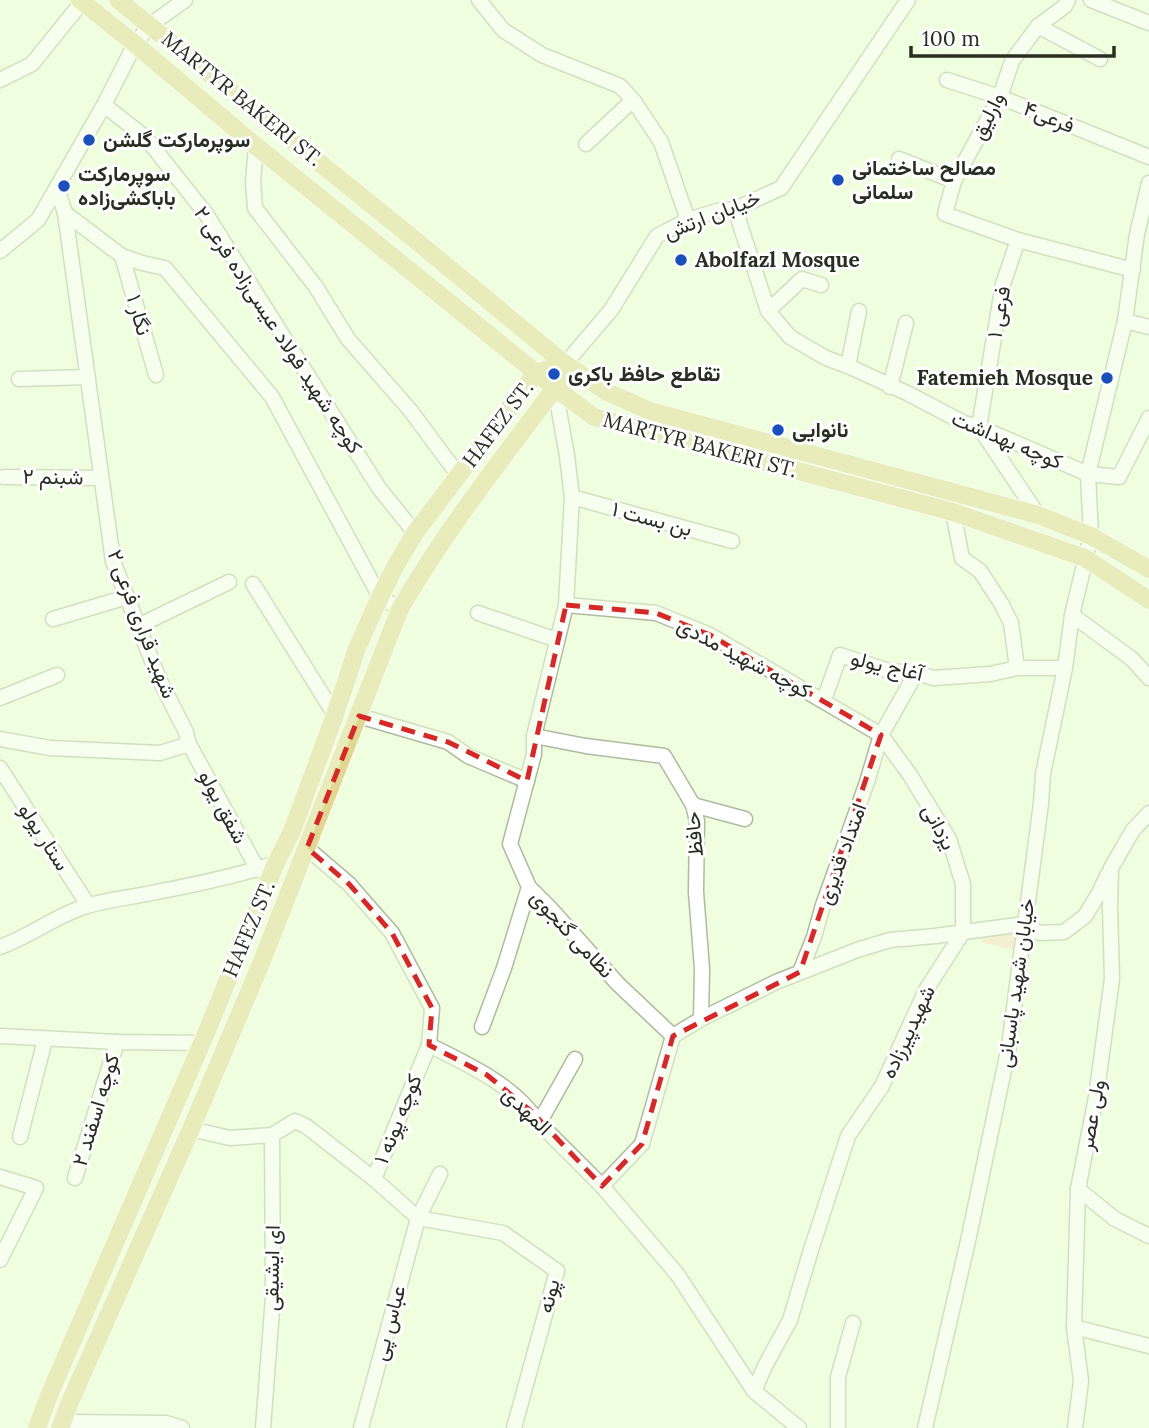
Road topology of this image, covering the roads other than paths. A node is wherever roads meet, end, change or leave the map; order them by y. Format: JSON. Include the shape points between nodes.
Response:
{"nodes":[{"id":1,"x":118,"y":0,"type":"edge"},
{"id":2,"x":185,"y":0,"type":"edge"},
{"id":3,"x":479,"y":0,"type":"edge"},
{"id":4,"x":908,"y":0,"type":"edge"},
{"id":5,"x":1069,"y":0,"type":"edge"},
{"id":6,"x":1091,"y":0,"type":"edge"},
{"id":7,"x":81,"y":1,"type":"edge"},
{"id":8,"x":1149,"y":23,"type":"edge"},
{"id":9,"x":150,"y":25,"type":"junction"},
{"id":10,"x":1038,"y":26,"type":"junction"},
{"id":11,"x":135,"y":44,"type":"junction"},
{"id":12,"x":1100,"y":59,"type":"dead end"},
{"id":13,"x":0,"y":80,"type":"edge"},
{"id":14,"x":947,"y":80,"type":"dead end"},
{"id":15,"x":1000,"y":97,"type":"junction"},
{"id":16,"x":633,"y":100,"type":"junction"},
{"id":17,"x":104,"y":104,"type":"junction"},
{"id":18,"x":586,"y":144,"type":"dead end"},
{"id":19,"x":256,"y":146,"type":"junction"},
{"id":20,"x":1149,"y":157,"type":"edge"},
{"id":21,"x":899,"y":159,"type":"dead end"},
{"id":22,"x":954,"y":181,"type":"junction"},
{"id":23,"x":1149,"y":183,"type":"edge"},
{"id":24,"x":57,"y":188,"type":"junction"},
{"id":25,"x":736,"y":209,"type":"junction"},
{"id":26,"x":65,"y":213,"type":"junction"},
{"id":27,"x":688,"y":220,"type":"junction"},
{"id":28,"x":1018,"y":240,"type":"junction"},
{"id":29,"x":0,"y":251,"type":"edge"},
{"id":30,"x":122,"y":256,"type":"junction"},
{"id":31,"x":1133,"y":270,"type":"junction"},
{"id":32,"x":821,"y":285,"type":"dead end"},
{"id":33,"x":768,"y":311,"type":"junction"},
{"id":34,"x":859,"y":311,"type":"dead end"},
{"id":35,"x":1125,"y":321,"type":"junction"},
{"id":36,"x":906,"y":323,"type":"dead end"},
{"id":37,"x":1149,"y":327,"type":"edge"},
{"id":38,"x":565,"y":364,"type":"junction"},
{"id":39,"x":848,"y":366,"type":"junction"},
{"id":40,"x":536,"y":373,"type":"junction"},
{"id":41,"x":156,"y":375,"type":"dead end"},
{"id":42,"x":88,"y":377,"type":"junction"},
{"id":43,"x":19,"y":379,"type":"dead end"},
{"id":44,"x":890,"y":387,"type":"junction"},
{"id":45,"x":555,"y":388,"type":"junction"},
{"id":46,"x":1149,"y":418,"type":"edge"},
{"id":47,"x":979,"y":427,"type":"junction"},
{"id":48,"x":1088,"y":474,"type":"junction"},
{"id":49,"x":4,"y":477,"type":"dead end"},
{"id":50,"x":459,"y":477,"type":"junction"},
{"id":51,"x":102,"y":478,"type":"junction"},
{"id":52,"x":572,"y":497,"type":"junction"},
{"id":53,"x":953,"y":512,"type":"junction"},
{"id":54,"x":1038,"y":515,"type":"junction"},
{"id":55,"x":415,"y":533,"type":"junction"},
{"id":56,"x":1091,"y":536,"type":"junction"},
{"id":57,"x":732,"y":541,"type":"dead end"},
{"id":58,"x":1084,"y":558,"type":"junction"},
{"id":59,"x":1149,"y":569,"type":"edge"},
{"id":60,"x":229,"y":582,"type":"dead end"},
{"id":61,"x":253,"y":584,"type":"dead end"},
{"id":62,"x":127,"y":597,"type":"junction"},
{"id":63,"x":380,"y":597,"type":"junction"},
{"id":64,"x":1149,"y":600,"type":"edge"},
{"id":65,"x":566,"y":606,"type":"junction"},
{"id":66,"x":400,"y":609,"type":"junction"},
{"id":67,"x":478,"y":613,"type":"dead end"},
{"id":68,"x":1073,"y":615,"type":"junction"},
{"id":69,"x":54,"y":619,"type":"dead end"},
{"id":70,"x":138,"y":625,"type":"junction"},
{"id":71,"x":557,"y":639,"type":"junction"},
{"id":72,"x":1017,"y":668,"type":"junction"},
{"id":73,"x":1065,"y":668,"type":"junction"},
{"id":74,"x":916,"y":673,"type":"junction"},
{"id":75,"x":57,"y":675,"type":"dead end"},
{"id":76,"x":1149,"y":678,"type":"edge"},
{"id":77,"x":0,"y":698,"type":"edge"},
{"id":78,"x":824,"y":700,"type":"junction"},
{"id":79,"x":335,"y":715,"type":"junction"},
{"id":80,"x":359,"y":716,"type":"junction"},
{"id":81,"x":881,"y":735,"type":"junction"},
{"id":82,"x":534,"y":736,"type":"junction"},
{"id":83,"x":0,"y":739,"type":"edge"},
{"id":84,"x":189,"y":744,"type":"junction"},
{"id":85,"x":0,"y":768,"type":"edge"},
{"id":86,"x":527,"y":780,"type":"junction"},
{"id":87,"x":693,"y":805,"type":"junction"},
{"id":88,"x":1149,"y":813,"type":"edge"},
{"id":89,"x":745,"y":819,"type":"dead end"},
{"id":90,"x":306,"y":848,"type":"junction"},
{"id":91,"x":276,"y":863,"type":"junction"},
{"id":92,"x":1111,"y":868,"type":"junction"},
{"id":93,"x":258,"y":870,"type":"junction"},
{"id":94,"x":529,"y":887,"type":"junction"},
{"id":95,"x":88,"y":905,"type":"junction"},
{"id":96,"x":1024,"y":924,"type":"junction"},
{"id":97,"x":963,"y":932,"type":"junction"},
{"id":98,"x":0,"y":947,"type":"edge"},
{"id":99,"x":237,"y":958,"type":"junction"},
{"id":100,"x":260,"y":966,"type":"junction"},
{"id":101,"x":800,"y":972,"type":"junction"},
{"id":102,"x":701,"y":1019,"type":"junction"},
{"id":103,"x":482,"y":1027,"type":"dead end"},
{"id":104,"x":0,"y":1036,"type":"edge"},
{"id":105,"x":673,"y":1036,"type":"junction"},
{"id":106,"x":45,"y":1040,"type":"junction"},
{"id":107,"x":117,"y":1042,"type":"junction"},
{"id":108,"x":202,"y":1043,"type":"junction"},
{"id":109,"x":429,"y":1045,"type":"junction"},
{"id":110,"x":575,"y":1059,"type":"dead end"},
{"id":111,"x":539,"y":1123,"type":"junction"},
{"id":112,"x":191,"y":1129,"type":"junction"},
{"id":113,"x":272,"y":1135,"type":"junction"},
{"id":114,"x":20,"y":1137,"type":"dead end"},
{"id":115,"x":440,"y":1174,"type":"dead end"},
{"id":116,"x":0,"y":1177,"type":"edge"},
{"id":117,"x":75,"y":1178,"type":"dead end"},
{"id":118,"x":374,"y":1179,"type":"junction"},
{"id":119,"x":602,"y":1186,"type":"junction"},
{"id":120,"x":1078,"y":1189,"type":"junction"},
{"id":121,"x":418,"y":1218,"type":"junction"},
{"id":122,"x":1149,"y":1236,"type":"edge"},
{"id":123,"x":0,"y":1260,"type":"edge"},
{"id":124,"x":853,"y":1323,"type":"dead end"},
{"id":125,"x":1074,"y":1327,"type":"junction"},
{"id":126,"x":1149,"y":1346,"type":"edge"},
{"id":127,"x":754,"y":1391,"type":"junction"},
{"id":128,"x":61,"y":1425,"type":"edge"},
{"id":129,"x":37,"y":1428,"type":"edge"},
{"id":130,"x":182,"y":1428,"type":"edge"},
{"id":131,"x":263,"y":1428,"type":"edge"},
{"id":132,"x":361,"y":1428,"type":"edge"},
{"id":133,"x":514,"y":1428,"type":"edge"},
{"id":134,"x":799,"y":1428,"type":"edge"},
{"id":135,"x":838,"y":1428,"type":"edge"},
{"id":136,"x":925,"y":1428,"type":"edge"},
{"id":137,"x":1074,"y":1428,"type":"edge"}],
"edges":[{"from":1,"to":9,"type":"main road","name":"MARTYR BAKERI ST."},
{"from":2,"to":9,"type":"street"},
{"from":3,"to":16,"type":"street","via":[[503,30],[542,55],[620,86]]},
{"from":4,"to":25,"type":"street","name":"خیابان ارتش","via":[[781,188]]},
{"from":5,"to":10,"type":"street","name":"وارلیق"},
{"from":6,"to":8,"type":"street"},
{"from":7,"to":11,"type":"main road","name":"MARTYR BAKERI ST."},
{"from":7,"to":13,"type":"street","via":[[32,64]]},
{"from":9,"to":11,"type":"street"},
{"from":9,"to":38,"type":"main road","name":"MARTYR BAKERI ST."},
{"from":10,"to":12,"type":"street"},
{"from":10,"to":15,"type":"street","name":"وارلیق","via":[[1012,61]]},
{"from":11,"to":17,"type":"street"},
{"from":11,"to":19,"type":"main road","name":"MARTYR BAKERI ST."},
{"from":14,"to":15,"type":"street","name":"فرعی۴"},
{"from":15,"to":20,"type":"street","name":"فرعی۴"},
{"from":15,"to":22,"type":"street","name":"وارلیق"},
{"from":16,"to":18,"type":"street"},
{"from":16,"to":27,"type":"street","via":[[660,142]]},
{"from":17,"to":24,"type":"street"},
{"from":17,"to":55,"type":"street","name":"کوچه شهید فولاد عیسی‌زاده فرعی ۲","via":[[146,138],[206,214],[379,488]]},
{"from":19,"to":40,"type":"main road","name":"MARTYR BAKERI ST."},
{"from":19,"to":50,"type":"street","via":[[255,208],[316,287],[348,339],[410,410]]},
{"from":21,"to":22,"type":"street"},
{"from":22,"to":28,"type":"street","name":"وارلیق","via":[[945,214]]},
{"from":23,"to":31,"type":"street"},
{"from":24,"to":26,"type":"street","name":"شهید قراری فرعی ۲"},
{"from":24,"to":29,"type":"street","via":[[38,220]]},
{"from":25,"to":27,"type":"street","name":"خیابان ارتش"},
{"from":25,"to":33,"type":"street","name":"کوچه بهداشت"},
{"from":26,"to":30,"type":"street"},
{"from":26,"to":42,"type":"street","name":"شهید قراری فرعی ۲"},
{"from":27,"to":38,"type":"street","name":"خیابان ارتش","via":[[657,236],[611,310]]},
{"from":28,"to":31,"type":"street"},
{"from":28,"to":47,"type":"street","name":"فرعی ۱","via":[[1003,285]]},
{"from":30,"to":41,"type":"street","name":"نگار ۱"},
{"from":30,"to":63,"type":"street","via":[[165,268],[272,397]]},
{"from":31,"to":35,"type":"street"},
{"from":32,"to":33,"type":"street","via":[[802,279]]},
{"from":33,"to":39,"type":"street","name":"کوچه بهداشت","via":[[790,337]]},
{"from":34,"to":39,"type":"street"},
{"from":35,"to":37,"type":"street"},
{"from":35,"to":48,"type":"street"},
{"from":36,"to":44,"type":"street"},
{"from":38,"to":40,"type":"main road","name":"HAFEZ ST."},
{"from":38,"to":45,"type":"main road","name":"HAFEZ ST."},
{"from":38,"to":54,"type":"main road","name":"MARTYR BAKERI ST.","via":[[607,393],[650,411]]},
{"from":39,"to":44,"type":"street","name":"کوچه بهداشت"},
{"from":40,"to":45,"type":"main road","name":"MARTYR BAKERI ST."},
{"from":40,"to":50,"type":"main road","name":"HAFEZ ST."},
{"from":42,"to":43,"type":"street"},
{"from":42,"to":51,"type":"street","name":"شهید قراری فرعی ۲"},
{"from":44,"to":47,"type":"street","name":"کوچه بهداشت"},
{"from":45,"to":52,"type":"street"},
{"from":45,"to":53,"type":"main road","name":"MARTYR BAKERI ST.","via":[[594,417]]},
{"from":45,"to":66,"type":"main road","name":"HAFEZ ST.","via":[[472,497]]},
{"from":46,"to":48,"type":"street","via":[[1119,477]]},
{"from":47,"to":48,"type":"street","name":"کوچه بهداشت"},
{"from":47,"to":54,"type":"street"},
{"from":48,"to":56,"type":"street"},
{"from":49,"to":51,"type":"street","name":"شبنم ۲"},
{"from":50,"to":55,"type":"main road","name":"HAFEZ ST."},
{"from":51,"to":62,"type":"street","name":"شهید قراری فرعی ۲","via":[[113,561]]},
{"from":52,"to":57,"type":"street","name":"بن بست ۱"},
{"from":52,"to":65,"type":"street"},
{"from":53,"to":58,"type":"main road","name":"MARTYR BAKERI ST."},
{"from":53,"to":72,"type":"street","via":[[962,558],[980,571],[1011,623]]},
{"from":54,"to":56,"type":"main road","name":"MARTYR BAKERI ST."},
{"from":55,"to":63,"type":"main road","name":"HAFEZ ST."},
{"from":56,"to":58,"type":"street","name":"خیابان شهید پاسبانی"},
{"from":56,"to":59,"type":"main road","name":"MARTYR BAKERI ST."},
{"from":58,"to":64,"type":"main road","name":"MARTYR BAKERI ST."},
{"from":58,"to":68,"type":"street","name":"خیابان شهید پاسبانی"},
{"from":60,"to":70,"type":"street"},
{"from":61,"to":79,"type":"street"},
{"from":62,"to":69,"type":"street"},
{"from":62,"to":70,"type":"street","name":"شهید قراری فرعی ۲"},
{"from":63,"to":66,"type":"street"},
{"from":63,"to":79,"type":"main road","name":"HAFEZ ST."},
{"from":65,"to":71,"type":"street","name":"نظامی گنجوی"},
{"from":65,"to":78,"type":"street","name":"کوچه شهید مددی","via":[[656,613],[710,635]]},
{"from":66,"to":80,"type":"main road","name":"HAFEZ ST."},
{"from":67,"to":71,"type":"street"},
{"from":68,"to":73,"type":"street","name":"خیابان شهید پاسبانی"},
{"from":68,"to":76,"type":"street","via":[[1132,659]]},
{"from":70,"to":84,"type":"street","name":"شهید قراری فرعی ۲"},
{"from":71,"to":82,"type":"street","name":"نظامی گنجوی"},
{"from":72,"to":73,"type":"street","name":"آغاج یولو"},
{"from":72,"to":74,"type":"street","name":"آغاج یولو","via":[[934,678]]},
{"from":73,"to":96,"type":"street","name":"خیابان شهید پاسبانی","via":[[1043,774]]},
{"from":74,"to":78,"type":"street","name":"آغاج یولو","via":[[889,671],[840,655]]},
{"from":74,"to":81,"type":"street","name":"امتداد قدیری"},
{"from":75,"to":77,"type":"street"},
{"from":78,"to":81,"type":"street","name":"کوچه شهید مددی"},
{"from":79,"to":91,"type":"main road","name":"HAFEZ ST."},
{"from":80,"to":86,"type":"street","via":[[449,742],[468,756]]},
{"from":80,"to":90,"type":"main road","name":"HAFEZ ST."},
{"from":81,"to":97,"type":"street","name":"یزدانی","via":[[949,839],[963,884]]},
{"from":81,"to":101,"type":"street","name":"امتداد قدیری"},
{"from":82,"to":86,"type":"street","name":"نظامی گنجوی"},
{"from":82,"to":87,"type":"street","name":"حافظ","via":[[664,756]]},
{"from":83,"to":84,"type":"street","via":[[50,748],[160,753]]},
{"from":84,"to":93,"type":"street","name":"شفق یولو"},
{"from":85,"to":95,"type":"street","name":"ستار یولو"},
{"from":86,"to":94,"type":"street","name":"نظامی گنجوی","via":[[510,844]]},
{"from":87,"to":89,"type":"street"},
{"from":87,"to":102,"type":"street","name":"حافظ"},
{"from":88,"to":92,"type":"street","name":"ولی عصر","via":[[1133,830]]},
{"from":90,"to":100,"type":"main road","name":"HAFEZ ST."},
{"from":90,"to":109,"type":"street","via":[[349,884],[393,933],[432,1008]]},
{"from":91,"to":93,"type":"street"},
{"from":91,"to":99,"type":"main road","name":"HAFEZ ST."},
{"from":92,"to":96,"type":"street","via":[[1085,916],[1064,932],[1039,933]]},
{"from":92,"to":120,"type":"street","name":"ولی عصر","via":[[1112,979]]},
{"from":93,"to":95,"type":"street"},
{"from":94,"to":103,"type":"street"},
{"from":94,"to":105,"type":"street","name":"نظامی گنجوی"},
{"from":95,"to":98,"type":"street"},
{"from":96,"to":97,"type":"street"},
{"from":96,"to":136,"type":"street","name":"خیابان شهید پاسبانی","via":[[1009,1046]]},
{"from":97,"to":101,"type":"street","via":[[890,940]]},
{"from":97,"to":127,"type":"street","name":"شهیدپیرزاده","via":[[926,990],[882,1086],[848,1136],[790,1321]]},
{"from":99,"to":100,"type":"street"},
{"from":99,"to":108,"type":"main road","name":"HAFEZ ST."},
{"from":100,"to":112,"type":"main road","name":"HAFEZ ST."},
{"from":101,"to":102,"type":"street"},
{"from":102,"to":105,"type":"street"},
{"from":104,"to":106,"type":"street"},
{"from":105,"to":119,"type":"street","via":[[642,1144]]},
{"from":106,"to":107,"type":"street"},
{"from":106,"to":114,"type":"street"},
{"from":107,"to":108,"type":"street"},
{"from":107,"to":117,"type":"street","name":"کوچه اسفند ۲"},
{"from":108,"to":129,"type":"main road","name":"HAFEZ ST."},
{"from":109,"to":111,"type":"street","name":"المهدی","via":[[488,1075]]},
{"from":109,"to":118,"type":"street","name":"کوچه پونه ۱"},
{"from":110,"to":111,"type":"street"},
{"from":111,"to":119,"type":"street","name":"المهدی"},
{"from":112,"to":113,"type":"street","via":[[230,1138]]},
{"from":112,"to":128,"type":"main road","name":"HAFEZ ST."},
{"from":113,"to":118,"type":"street","name":"کوچه پونه ۱","via":[[295,1121]]},
{"from":113,"to":131,"type":"street","name":"ای ایشیقی","via":[[273,1297]]},
{"from":115,"to":121,"type":"street","name":"عباس پی"},
{"from":116,"to":123,"type":"street","via":[[36,1188]]},
{"from":118,"to":121,"type":"street"},
{"from":119,"to":127,"type":"street","name":"المهدی","via":[[677,1274]]},
{"from":120,"to":122,"type":"street","via":[[1115,1219]]},
{"from":120,"to":125,"type":"street","name":"ولی عصر"},
{"from":121,"to":132,"type":"street","name":"عباس پی"},
{"from":121,"to":133,"type":"street","name":"پونه","via":[[503,1233],[556,1271]]},
{"from":124,"to":135,"type":"street","via":[[838,1377]]},
{"from":125,"to":126,"type":"street"},
{"from":125,"to":137,"type":"street","name":"ولی عصر","via":[[1081,1381]]},
{"from":127,"to":134,"type":"street","name":"المهدی"},
{"from":128,"to":130,"type":"street","via":[[166,1423]]}]}
